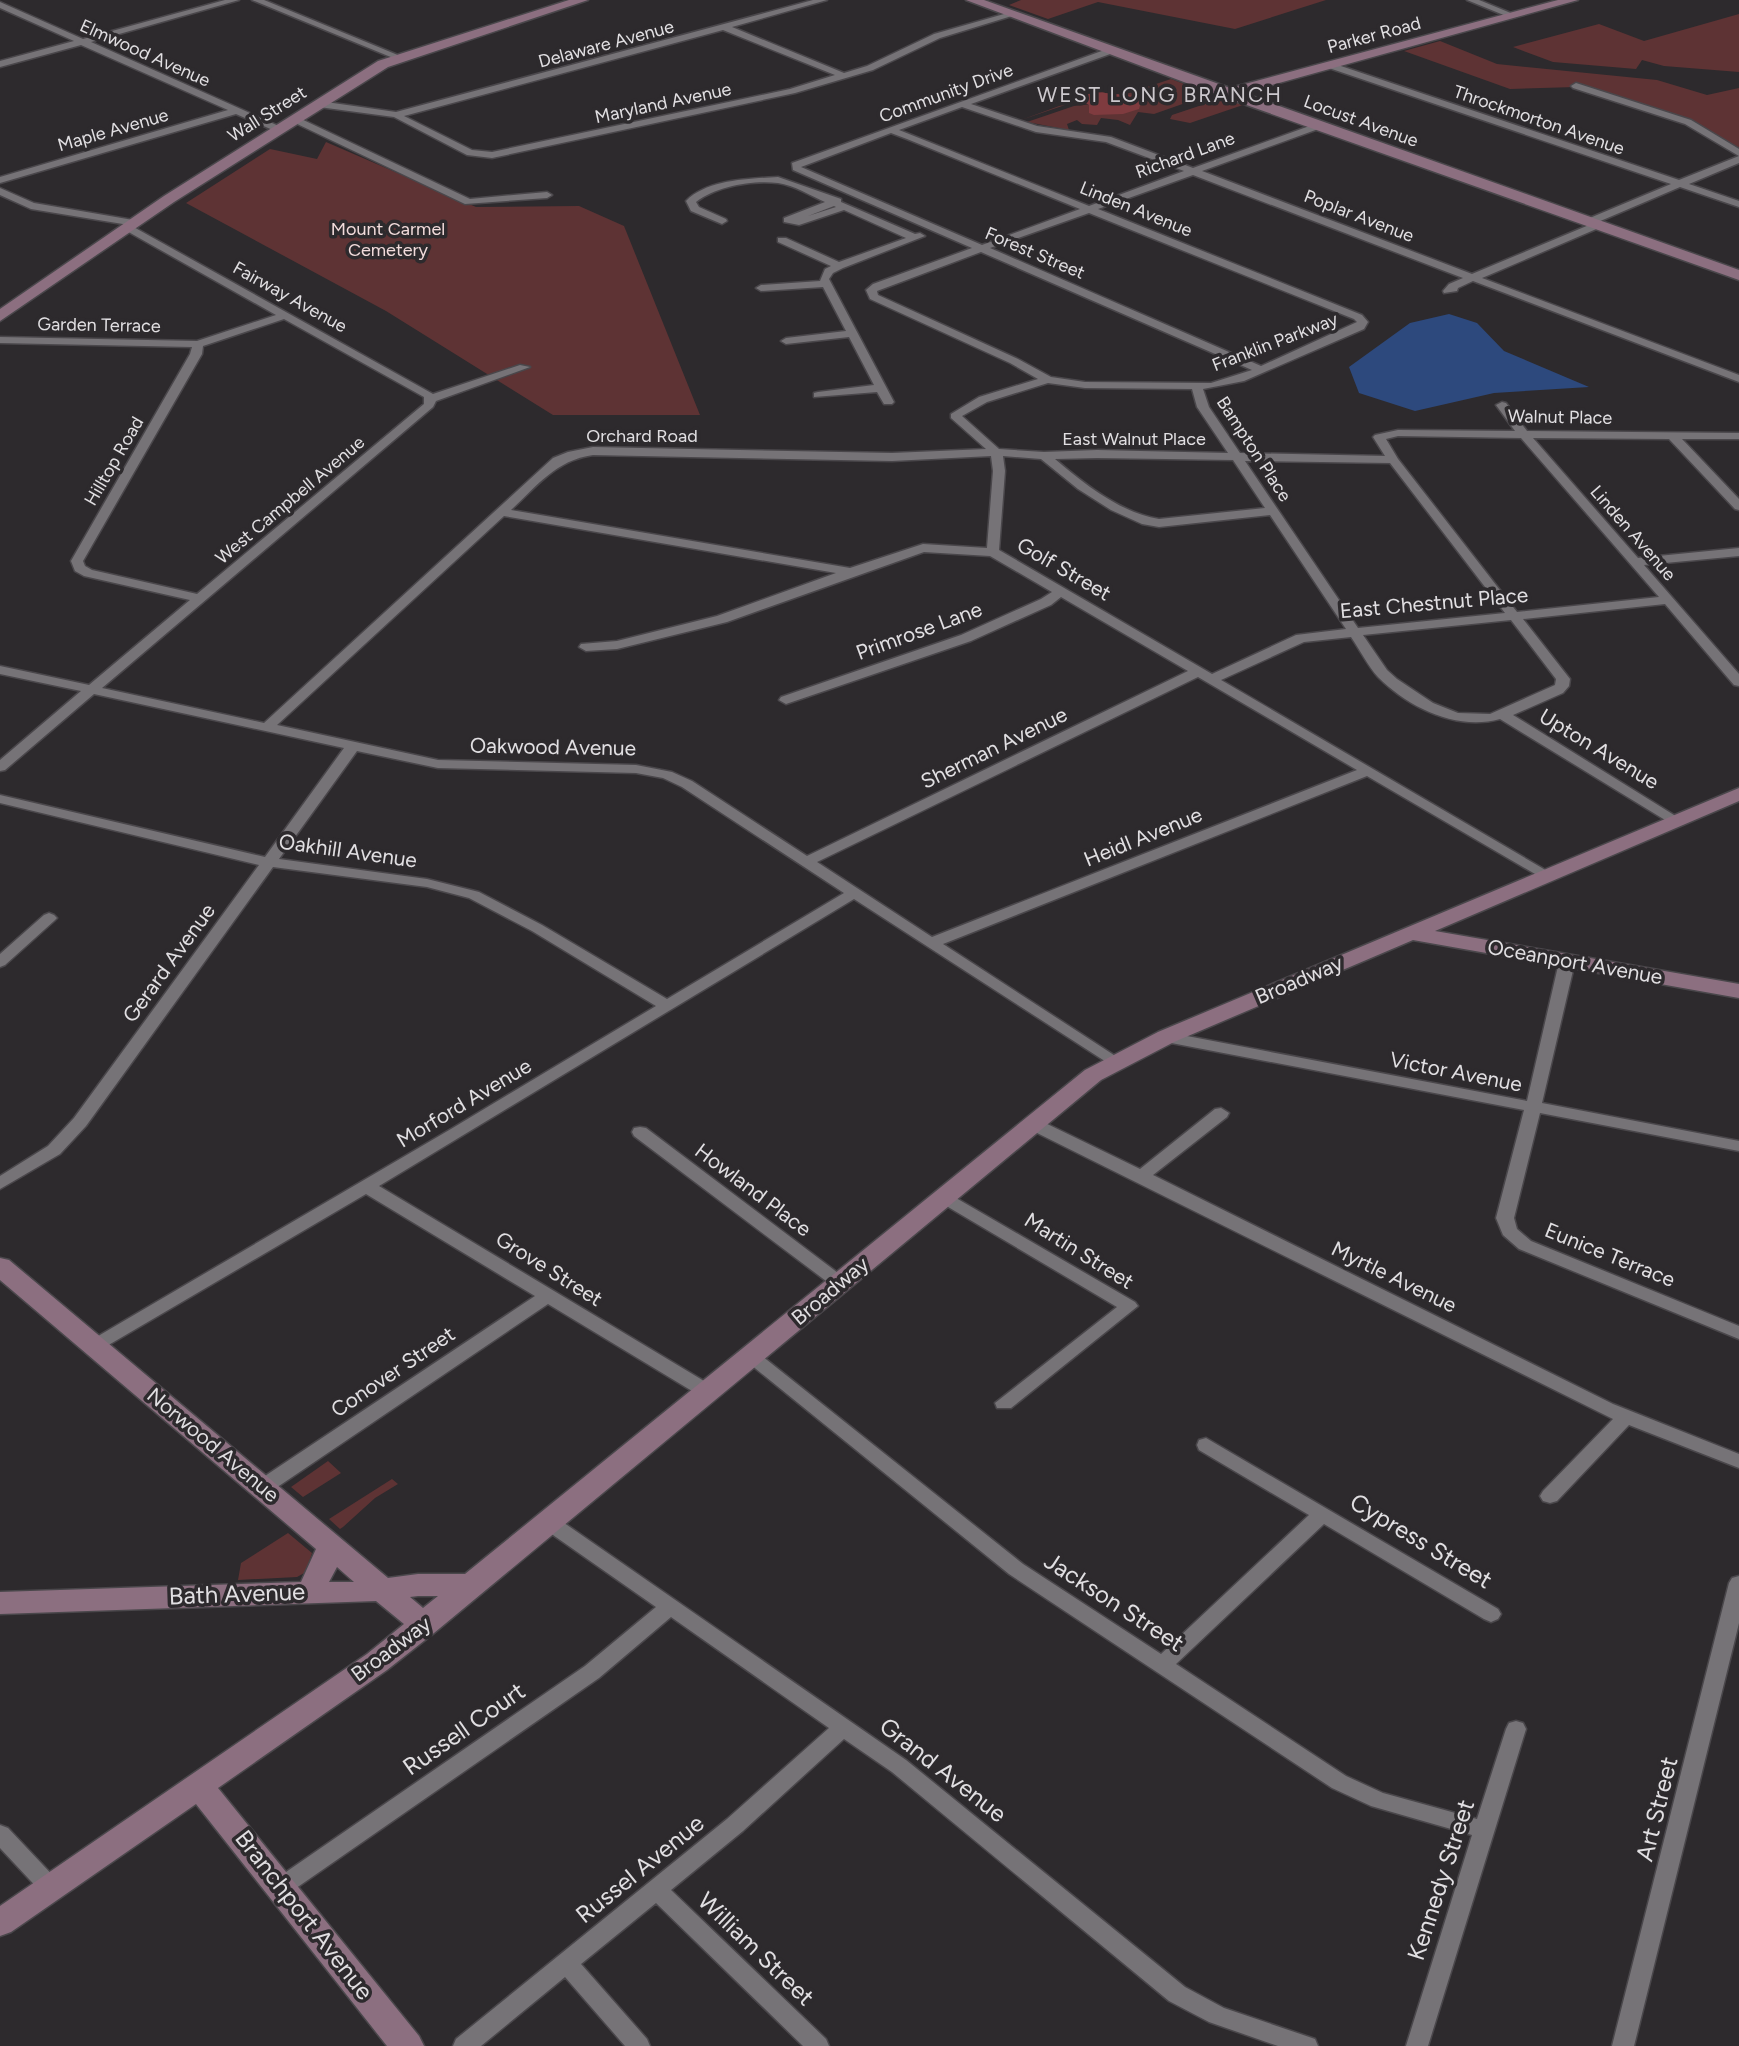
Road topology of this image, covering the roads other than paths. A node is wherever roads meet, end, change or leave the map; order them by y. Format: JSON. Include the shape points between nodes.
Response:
{"nodes":[{"id":1,"x":235,"y":0,"type":"edge"},
{"id":2,"x":256,"y":0,"type":"edge"},
{"id":3,"x":823,"y":0,"type":"edge"},
{"id":4,"x":972,"y":0,"type":"edge"},
{"id":5,"x":1471,"y":0,"type":"edge"},
{"id":6,"x":1572,"y":0,"type":"edge"},
{"id":7,"x":576,"y":1,"type":"edge"},
{"id":8,"x":0,"y":5,"type":"edge"},
{"id":9,"x":1010,"y":15,"type":"junction"},
{"id":10,"x":1514,"y":16,"type":"junction"},
{"id":11,"x":724,"y":27,"type":"junction"},
{"id":12,"x":82,"y":42,"type":"junction"},
{"id":13,"x":1110,"y":51,"type":"junction"},
{"id":14,"x":401,"y":58,"type":"junction"},
{"id":15,"x":0,"y":64,"type":"edge"},
{"id":16,"x":1329,"y":65,"type":"junction"},
{"id":17,"x":844,"y":76,"type":"junction"},
{"id":18,"x":1576,"y":86,"type":"dead end"},
{"id":19,"x":1226,"y":93,"type":"junction"},
{"id":20,"x":319,"y":104,"type":"junction"},
{"id":21,"x":962,"y":104,"type":"junction"},
{"id":22,"x":234,"y":111,"type":"junction"},
{"id":23,"x":396,"y":115,"type":"junction"},
{"id":24,"x":294,"y":119,"type":"junction"},
{"id":25,"x":1318,"y":126,"type":"junction"},
{"id":26,"x":278,"y":129,"type":"junction"},
{"id":27,"x":892,"y":130,"type":"junction"},
{"id":28,"x":1739,"y":153,"type":"edge"},
{"id":29,"x":1739,"y":159,"type":"edge"},
{"id":30,"x":795,"y":166,"type":"joint"},
{"id":31,"x":1192,"y":171,"type":"junction"},
{"id":32,"x":0,"y":180,"type":"edge"},
{"id":33,"x":1680,"y":184,"type":"junction"},
{"id":34,"x":0,"y":191,"type":"edge"},
{"id":35,"x":547,"y":195,"type":"dead end"},
{"id":36,"x":856,"y":195,"type":"junction"},
{"id":37,"x":834,"y":202,"type":"junction"},
{"id":38,"x":1739,"y":204,"type":"edge"},
{"id":39,"x":845,"y":207,"type":"junction"},
{"id":40,"x":1089,"y":209,"type":"junction"},
{"id":41,"x":722,"y":221,"type":"dead end"},
{"id":42,"x":1593,"y":224,"type":"junction"},
{"id":43,"x":132,"y":225,"type":"junction"},
{"id":44,"x":939,"y":231,"type":"junction"},
{"id":45,"x":915,"y":238,"type":"junction"},
{"id":46,"x":782,"y":240,"type":"dead end"},
{"id":47,"x":979,"y":248,"type":"junction"},
{"id":48,"x":839,"y":266,"type":"junction"},
{"id":49,"x":1739,"y":275,"type":"edge"},
{"id":50,"x":1473,"y":278,"type":"junction"},
{"id":51,"x":826,"y":284,"type":"junction"},
{"id":52,"x":761,"y":288,"type":"dead end"},
{"id":53,"x":1448,"y":291,"type":"dead end"},
{"id":54,"x":870,"y":293,"type":"joint"},
{"id":55,"x":286,"y":315,"type":"junction"},
{"id":56,"x":0,"y":316,"type":"edge"},
{"id":57,"x":1363,"y":324,"type":"joint"},
{"id":58,"x":852,"y":334,"type":"junction"},
{"id":59,"x":0,"y":340,"type":"edge"},
{"id":60,"x":786,"y":341,"type":"dead end"},
{"id":61,"x":198,"y":344,"type":"junction"},
{"id":62,"x":524,"y":367,"type":"dead end"},
{"id":63,"x":1262,"y":370,"type":"junction"},
{"id":64,"x":1739,"y":379,"type":"edge"},
{"id":65,"x":1048,"y":380,"type":"junction"},
{"id":66,"x":880,"y":388,"type":"junction"},
{"id":67,"x":1197,"y":388,"type":"junction"},
{"id":68,"x":818,"y":395,"type":"dead end"},
{"id":69,"x":431,"y":399,"type":"junction"},
{"id":70,"x":888,"y":402,"type":"dead end"},
{"id":71,"x":1502,"y":405,"type":"dead end"},
{"id":72,"x":1524,"y":434,"type":"junction"},
{"id":73,"x":1673,"y":436,"type":"junction"},
{"id":74,"x":1739,"y":436,"type":"edge"},
{"id":75,"x":996,"y":452,"type":"junction"},
{"id":76,"x":1044,"y":456,"type":"junction"},
{"id":77,"x":1237,"y":457,"type":"junction"},
{"id":78,"x":1392,"y":460,"type":"junction"},
{"id":79,"x":1739,"y":506,"type":"edge"},
{"id":80,"x":1273,"y":511,"type":"junction"},
{"id":81,"x":502,"y":512,"type":"junction"},
{"id":82,"x":993,"y":552,"type":"junction"},
{"id":83,"x":1739,"y":552,"type":"edge"},
{"id":84,"x":1635,"y":562,"type":"junction"},
{"id":85,"x":851,"y":572,"type":"junction"},
{"id":86,"x":1062,"y":591,"type":"junction"},
{"id":87,"x":198,"y":598,"type":"junction"},
{"id":88,"x":1668,"y":600,"type":"junction"},
{"id":89,"x":1515,"y":617,"type":"junction"},
{"id":90,"x":1355,"y":633,"type":"junction"},
{"id":91,"x":586,"y":647,"type":"dead end"},
{"id":92,"x":0,"y":670,"type":"edge"},
{"id":93,"x":1206,"y":675,"type":"junction"},
{"id":94,"x":1739,"y":682,"type":"edge"},
{"id":95,"x":93,"y":688,"type":"junction"},
{"id":96,"x":786,"y":699,"type":"dead end"},
{"id":97,"x":1500,"y":713,"type":"junction"},
{"id":98,"x":267,"y":727,"type":"junction"},
{"id":99,"x":354,"y":746,"type":"junction"},
{"id":100,"x":0,"y":767,"type":"edge"},
{"id":101,"x":1369,"y":770,"type":"junction"},
{"id":102,"x":1739,"y":794,"type":"edge"},
{"id":103,"x":0,"y":799,"type":"edge"},
{"id":104,"x":1675,"y":820,"type":"junction"},
{"id":105,"x":269,"y":862,"type":"junction"},
{"id":106,"x":806,"y":862,"type":"junction"},
{"id":107,"x":1547,"y":875,"type":"junction"},
{"id":108,"x":854,"y":893,"type":"junction"},
{"id":109,"x":49,"y":918,"type":"dead end"},
{"id":110,"x":1410,"y":933,"type":"junction"},
{"id":111,"x":931,"y":943,"type":"junction"},
{"id":112,"x":1567,"y":961,"type":"junction"},
{"id":113,"x":0,"y":962,"type":"edge"},
{"id":114,"x":1739,"y":990,"type":"edge"},
{"id":115,"x":667,"y":1006,"type":"junction"},
{"id":116,"x":1166,"y":1037,"type":"junction"},
{"id":117,"x":1114,"y":1062,"type":"junction"},
{"id":118,"x":1534,"y":1108,"type":"junction"},
{"id":119,"x":1221,"y":1113,"type":"dead end"},
{"id":120,"x":1033,"y":1125,"type":"junction"},
{"id":121,"x":640,"y":1132,"type":"dead end"},
{"id":122,"x":1739,"y":1146,"type":"edge"},
{"id":123,"x":1142,"y":1176,"type":"junction"},
{"id":124,"x":0,"y":1184,"type":"edge"},
{"id":125,"x":366,"y":1186,"type":"junction"},
{"id":126,"x":944,"y":1197,"type":"junction"},
{"id":127,"x":0,"y":1266,"type":"edge"},
{"id":128,"x":840,"y":1283,"type":"junction"},
{"id":129,"x":548,"y":1295,"type":"junction"},
{"id":130,"x":1739,"y":1333,"type":"edge"},
{"id":131,"x":94,"y":1346,"type":"junction"},
{"id":132,"x":751,"y":1356,"type":"junction"},
{"id":133,"x":708,"y":1392,"type":"junction"},
{"id":134,"x":1004,"y":1403,"type":"dead end"},
{"id":135,"x":1626,"y":1417,"type":"junction"},
{"id":136,"x":1206,"y":1445,"type":"dead end"},
{"id":137,"x":1739,"y":1461,"type":"edge"},
{"id":138,"x":263,"y":1487,"type":"junction"},
{"id":139,"x":1550,"y":1496,"type":"dead end"},
{"id":140,"x":1324,"y":1514,"type":"junction"},
{"id":141,"x":550,"y":1523,"type":"junction"},
{"id":142,"x":331,"y":1545,"type":"junction"},
{"id":143,"x":1739,"y":1583,"type":"edge"},
{"id":144,"x":474,"y":1585,"type":"junction"},
{"id":145,"x":382,"y":1589,"type":"junction"},
{"id":146,"x":309,"y":1592,"type":"junction"},
{"id":147,"x":0,"y":1603,"type":"edge"},
{"id":148,"x":670,"y":1607,"type":"junction"},
{"id":149,"x":1491,"y":1614,"type":"dead end"},
{"id":150,"x":424,"y":1625,"type":"junction"},
{"id":151,"x":1162,"y":1665,"type":"junction"},
{"id":152,"x":844,"y":1727,"type":"junction"},
{"id":153,"x":1516,"y":1730,"type":"dead end"},
{"id":154,"x":199,"y":1786,"type":"junction"},
{"id":155,"x":1484,"y":1830,"type":"junction"},
{"id":156,"x":0,"y":1834,"type":"edge"},
{"id":157,"x":281,"y":1887,"type":"junction"},
{"id":158,"x":51,"y":1888,"type":"junction"},
{"id":159,"x":657,"y":1890,"type":"junction"},
{"id":160,"x":0,"y":1923,"type":"edge"},
{"id":161,"x":566,"y":1963,"type":"junction"},
{"id":162,"x":407,"y":2046,"type":"edge"},
{"id":163,"x":464,"y":2046,"type":"edge"},
{"id":164,"x":639,"y":2046,"type":"edge"},
{"id":165,"x":818,"y":2046,"type":"edge"},
{"id":166,"x":1307,"y":2046,"type":"edge"},
{"id":167,"x":1417,"y":2046,"type":"edge"},
{"id":168,"x":1622,"y":2046,"type":"edge"}],
"edges":[{"from":1,"to":12,"type":"street"},
{"from":2,"to":14,"type":"street"},
{"from":3,"to":11,"type":"street","name":"Delaware Avenue"},
{"from":4,"to":9,"type":"street","name":"Locust Avenue"},
{"from":5,"to":10,"type":"street"},
{"from":6,"to":10,"type":"street","name":"Parker Road"},
{"from":7,"to":14,"type":"street","name":"Wall Street"},
{"from":8,"to":12,"type":"street","name":"Elmwood Avenue"},
{"from":9,"to":13,"type":"street","name":"Locust Avenue"},
{"from":9,"to":17,"type":"street","name":"Maryland Avenue","via":[[937,36]]},
{"from":10,"to":16,"type":"street","name":"Parker Road"},
{"from":11,"to":17,"type":"street"},
{"from":11,"to":23,"type":"street","name":"Delaware Avenue"},
{"from":12,"to":15,"type":"street"},
{"from":12,"to":22,"type":"street","name":"Elmwood Avenue"},
{"from":13,"to":19,"type":"street","name":"Locust Avenue"},
{"from":13,"to":21,"type":"street","name":"Community Drive"},
{"from":14,"to":20,"type":"street","name":"Wall Street","via":[[383,64]]},
{"from":16,"to":19,"type":"street","name":"Parker Road"},
{"from":16,"to":33,"type":"street","name":"Throckmorton Avenue"},
{"from":17,"to":23,"type":"street","name":"Maryland Avenue","via":[[785,93],[484,156],[467,152]]},
{"from":18,"to":28,"type":"street","via":[[1688,122]]},
{"from":19,"to":25,"type":"street","name":"Locust Avenue"},
{"from":20,"to":23,"type":"street","name":"Maryland Avenue"},
{"from":20,"to":24,"type":"street","name":"Wall Street"},
{"from":21,"to":27,"type":"street","name":"Community Drive"},
{"from":21,"to":31,"type":"street","name":"Poplar Avenue","via":[[1036,129],[1103,137]]},
{"from":22,"to":26,"type":"street","name":"Elmwood Avenue"},
{"from":22,"to":32,"type":"street","name":"Maple Avenue"},
{"from":24,"to":26,"type":"street","name":"Wall Street"},
{"from":24,"to":35,"type":"street","via":[[469,202]]},
{"from":25,"to":31,"type":"street","name":"Richard Lane"},
{"from":25,"to":42,"type":"street","name":"Locust Avenue"},
{"from":26,"to":43,"type":"street","name":"Wall Street"},
{"from":27,"to":30,"type":"street","name":"Community Drive"},
{"from":27,"to":40,"type":"street","name":"Linden Avenue"},
{"from":29,"to":33,"type":"street"},
{"from":30,"to":36,"type":"street","name":"Forest Street"},
{"from":31,"to":40,"type":"street","name":"Richard Lane"},
{"from":31,"to":50,"type":"street","name":"Poplar Avenue"},
{"from":33,"to":38,"type":"street","name":"Throckmorton Avenue"},
{"from":33,"to":42,"type":"street"},
{"from":34,"to":43,"type":"street","name":"Fairway Avenue","via":[[31,206]]},
{"from":36,"to":37,"type":"street"},
{"from":36,"to":44,"type":"street","name":"Forest Street"},
{"from":37,"to":39,"type":"street"},
{"from":37,"to":39,"type":"street","via":[[788,220],[799,222]]},
{"from":37,"to":41,"type":"street","via":[[786,182],[759,179],[691,201],[695,209]]},
{"from":39,"to":45,"type":"street"},
{"from":40,"to":47,"type":"street","name":"Richard Lane"},
{"from":40,"to":57,"type":"street","name":"Linden Avenue","via":[[1358,317]]},
{"from":42,"to":49,"type":"street","name":"Locust Avenue"},
{"from":42,"to":50,"type":"street"},
{"from":43,"to":55,"type":"street","name":"Fairway Avenue"},
{"from":43,"to":56,"type":"street","name":"Wall Street"},
{"from":44,"to":45,"type":"street"},
{"from":44,"to":47,"type":"street","name":"Forest Street"},
{"from":45,"to":48,"type":"street"},
{"from":46,"to":48,"type":"street"},
{"from":47,"to":54,"type":"street","name":"Richard Lane","via":[[877,286]]},
{"from":47,"to":63,"type":"street","name":"Forest Street"},
{"from":48,"to":51,"type":"street","via":[[825,275]]},
{"from":50,"to":53,"type":"street"},
{"from":50,"to":64,"type":"street","name":"Poplar Avenue"},
{"from":51,"to":52,"type":"street"},
{"from":51,"to":58,"type":"street"},
{"from":54,"to":65,"type":"street","name":"Bampton Place"},
{"from":55,"to":61,"type":"street"},
{"from":55,"to":69,"type":"street","name":"Fairway Avenue"},
{"from":57,"to":63,"type":"street","name":"Franklin Parkway"},
{"from":58,"to":60,"type":"street"},
{"from":58,"to":66,"type":"street"},
{"from":59,"to":61,"type":"street","name":"Garden Terrace"},
{"from":61,"to":87,"type":"street","name":"Hilltop Road","via":[[77,561],[88,573]]},
{"from":62,"to":69,"type":"street","name":"West Campbell Avenue"},
{"from":63,"to":67,"type":"street","name":"Franklin Parkway"},
{"from":65,"to":67,"type":"street","name":"Bampton Place"},
{"from":65,"to":75,"type":"street","via":[[1012,389],[956,413],[958,421]]},
{"from":66,"to":68,"type":"street"},
{"from":66,"to":70,"type":"street"},
{"from":67,"to":77,"type":"street","name":"Bampton Place","via":[[1203,407]]},
{"from":69,"to":87,"type":"street","name":"West Campbell Avenue"},
{"from":71,"to":72,"type":"street","name":"Linden Avenue"},
{"from":72,"to":73,"type":"street","name":"Walnut Place"},
{"from":72,"to":78,"type":"street","name":"Walnut Place","via":[[1381,435],[1380,442]]},
{"from":72,"to":84,"type":"street","name":"Linden Avenue"},
{"from":73,"to":74,"type":"street","name":"Walnut Place"},
{"from":73,"to":79,"type":"street"},
{"from":75,"to":76,"type":"street","name":"Orchard Road"},
{"from":75,"to":81,"type":"street","name":"Orchard Road","via":[[892,457],[583,452],[557,461]]},
{"from":75,"to":82,"type":"street","via":[[999,471]]},
{"from":76,"to":77,"type":"street","name":"East Walnut Place"},
{"from":76,"to":80,"type":"street","via":[[1142,521]]},
{"from":77,"to":78,"type":"street","name":"East Walnut Place"},
{"from":77,"to":80,"type":"street","name":"Bampton Place"},
{"from":78,"to":89,"type":"street"},
{"from":80,"to":90,"type":"street","name":"Bampton Place"},
{"from":81,"to":85,"type":"street","name":"Golf Street"},
{"from":81,"to":98,"type":"street","name":"Orchard Road"},
{"from":82,"to":85,"type":"street","name":"Golf Street","via":[[923,548]]},
{"from":82,"to":86,"type":"street","name":"Golf Street"},
{"from":83,"to":84,"type":"street"},
{"from":84,"to":88,"type":"street","name":"Linden Avenue"},
{"from":85,"to":91,"type":"street","via":[[722,619],[617,645]]},
{"from":86,"to":93,"type":"street","name":"Golf Street"},
{"from":86,"to":96,"type":"street","name":"Primrose Lane","via":[[955,643]]},
{"from":87,"to":95,"type":"street","name":"West Campbell Avenue"},
{"from":88,"to":89,"type":"street","name":"East Chestnut Place"},
{"from":88,"to":94,"type":"street","name":"Linden Avenue"},
{"from":89,"to":90,"type":"street","name":"East Chestnut Place"},
{"from":89,"to":97,"type":"street","name":"Bampton Place","via":[[1563,679],[1562,686]]},
{"from":90,"to":93,"type":"street","name":"East Chestnut Place","via":[[1301,638]]},
{"from":90,"to":97,"type":"street","name":"Bampton Place","via":[[1382,673],[1415,698],[1457,717],[1484,719]]},
{"from":92,"to":95,"type":"street","name":"Oakwood Avenue"},
{"from":93,"to":101,"type":"street","name":"Golf Street"},
{"from":93,"to":106,"type":"street","name":"Sherman Avenue"},
{"from":95,"to":98,"type":"street","name":"Oakwood Avenue"},
{"from":95,"to":100,"type":"street","name":"West Campbell Avenue"},
{"from":97,"to":104,"type":"street","name":"Upton Avenue"},
{"from":98,"to":99,"type":"street","name":"Oakwood Avenue"},
{"from":99,"to":105,"type":"street","name":"Gerard Avenue"},
{"from":99,"to":106,"type":"street","name":"Oakwood Avenue","via":[[449,765],[624,768],[667,775]]},
{"from":101,"to":107,"type":"street","name":"Golf Street"},
{"from":101,"to":111,"type":"street","name":"Heidl Avenue"},
{"from":102,"to":104,"type":"street","name":"Broadway"},
{"from":103,"to":105,"type":"street","name":"Oakhill Avenue"},
{"from":104,"to":107,"type":"street","name":"Broadway"},
{"from":105,"to":115,"type":"street","name":"Oakhill Avenue","via":[[427,883],[474,895]]},
{"from":105,"to":124,"type":"street","name":"Gerard Avenue","via":[[74,1129],[54,1150]]},
{"from":106,"to":108,"type":"street","name":"Oakwood Avenue"},
{"from":107,"to":110,"type":"street","name":"Broadway"},
{"from":108,"to":111,"type":"street","name":"Oakwood Avenue"},
{"from":108,"to":115,"type":"street","name":"Morford Avenue"},
{"from":109,"to":113,"type":"street"},
{"from":110,"to":112,"type":"street","name":"Oceanport Avenue"},
{"from":110,"to":116,"type":"street","name":"Broadway"},
{"from":111,"to":117,"type":"street","name":"Oakwood Avenue"},
{"from":112,"to":114,"type":"street","name":"Oceanport Avenue"},
{"from":112,"to":118,"type":"street","name":"Eunice Terrace"},
{"from":115,"to":125,"type":"street","name":"Morford Avenue"},
{"from":116,"to":117,"type":"street","name":"Broadway"},
{"from":116,"to":118,"type":"street","name":"Victor Avenue"},
{"from":117,"to":120,"type":"street","name":"Broadway"},
{"from":118,"to":122,"type":"street","name":"Victor Avenue"},
{"from":118,"to":130,"type":"street","name":"Eunice Terrace","via":[[1505,1218],[1514,1238]]},
{"from":119,"to":123,"type":"street"},
{"from":120,"to":123,"type":"street","name":"Myrtle Avenue"},
{"from":120,"to":126,"type":"street","name":"Broadway"},
{"from":121,"to":128,"type":"street","name":"Howland Place"},
{"from":123,"to":135,"type":"street","name":"Myrtle Avenue"},
{"from":125,"to":129,"type":"street","name":"Grove Street"},
{"from":125,"to":131,"type":"street","name":"Morford Avenue"},
{"from":126,"to":128,"type":"street","name":"Broadway"},
{"from":126,"to":134,"type":"street","name":"Martin Street","via":[[1129,1306]]},
{"from":127,"to":131,"type":"street","name":"Norwood Avenue"},
{"from":128,"to":132,"type":"street","name":"Broadway"},
{"from":129,"to":133,"type":"street","name":"Grove Street"},
{"from":129,"to":138,"type":"street","name":"Conover Street"},
{"from":131,"to":138,"type":"street","name":"Norwood Avenue"},
{"from":132,"to":133,"type":"street","name":"Broadway"},
{"from":132,"to":151,"type":"street","name":"Jackson Street","via":[[1017,1569]]},
{"from":133,"to":141,"type":"street","name":"Broadway"},
{"from":135,"to":137,"type":"street","name":"Myrtle Avenue"},
{"from":135,"to":139,"type":"street"},
{"from":136,"to":140,"type":"street","name":"Cypress Street"},
{"from":138,"to":142,"type":"street","name":"Norwood Avenue"},
{"from":140,"to":149,"type":"street","name":"Cypress Street"},
{"from":140,"to":151,"type":"street","name":"Cypress Street"},
{"from":141,"to":144,"type":"street","name":"Broadway"},
{"from":141,"to":148,"type":"street","name":"Grand Avenue"},
{"from":142,"to":145,"type":"street","name":"Norwood Avenue"},
{"from":142,"to":146,"type":"street"},
{"from":143,"to":168,"type":"street","name":"Art Street"},
{"from":144,"to":145,"type":"street","name":"Bath Avenue"},
{"from":144,"to":150,"type":"street","name":"Broadway"},
{"from":145,"to":146,"type":"street","name":"Bath Avenue"},
{"from":145,"to":150,"type":"street","name":"Norwood Avenue"},
{"from":146,"to":147,"type":"street","name":"Bath Avenue"},
{"from":148,"to":152,"type":"street","name":"Grand Avenue"},
{"from":148,"to":157,"type":"street","name":"Russell Court","via":[[592,1672]]},
{"from":150,"to":154,"type":"street","name":"Broadway"},
{"from":151,"to":155,"type":"street","name":"Jackson Street","via":[[1352,1789]]},
{"from":152,"to":159,"type":"street","name":"Russel Avenue"},
{"from":152,"to":166,"type":"street","name":"Grand Avenue","via":[[931,1792],[1177,1993],[1217,2015]]},
{"from":153,"to":155,"type":"street","name":"Kennedy Street"},
{"from":154,"to":157,"type":"street","name":"Branchport Avenue"},
{"from":154,"to":158,"type":"street","name":"Broadway"},
{"from":155,"to":167,"type":"street","name":"Kennedy Street"},
{"from":156,"to":158,"type":"street"},
{"from":157,"to":162,"type":"street","name":"Branchport Avenue"},
{"from":158,"to":160,"type":"street","name":"Broadway"},
{"from":159,"to":161,"type":"street","name":"Russel Avenue"},
{"from":159,"to":165,"type":"street","name":"William Street"},
{"from":161,"to":163,"type":"street","name":"Russel Avenue"},
{"from":161,"to":164,"type":"street"}]}
